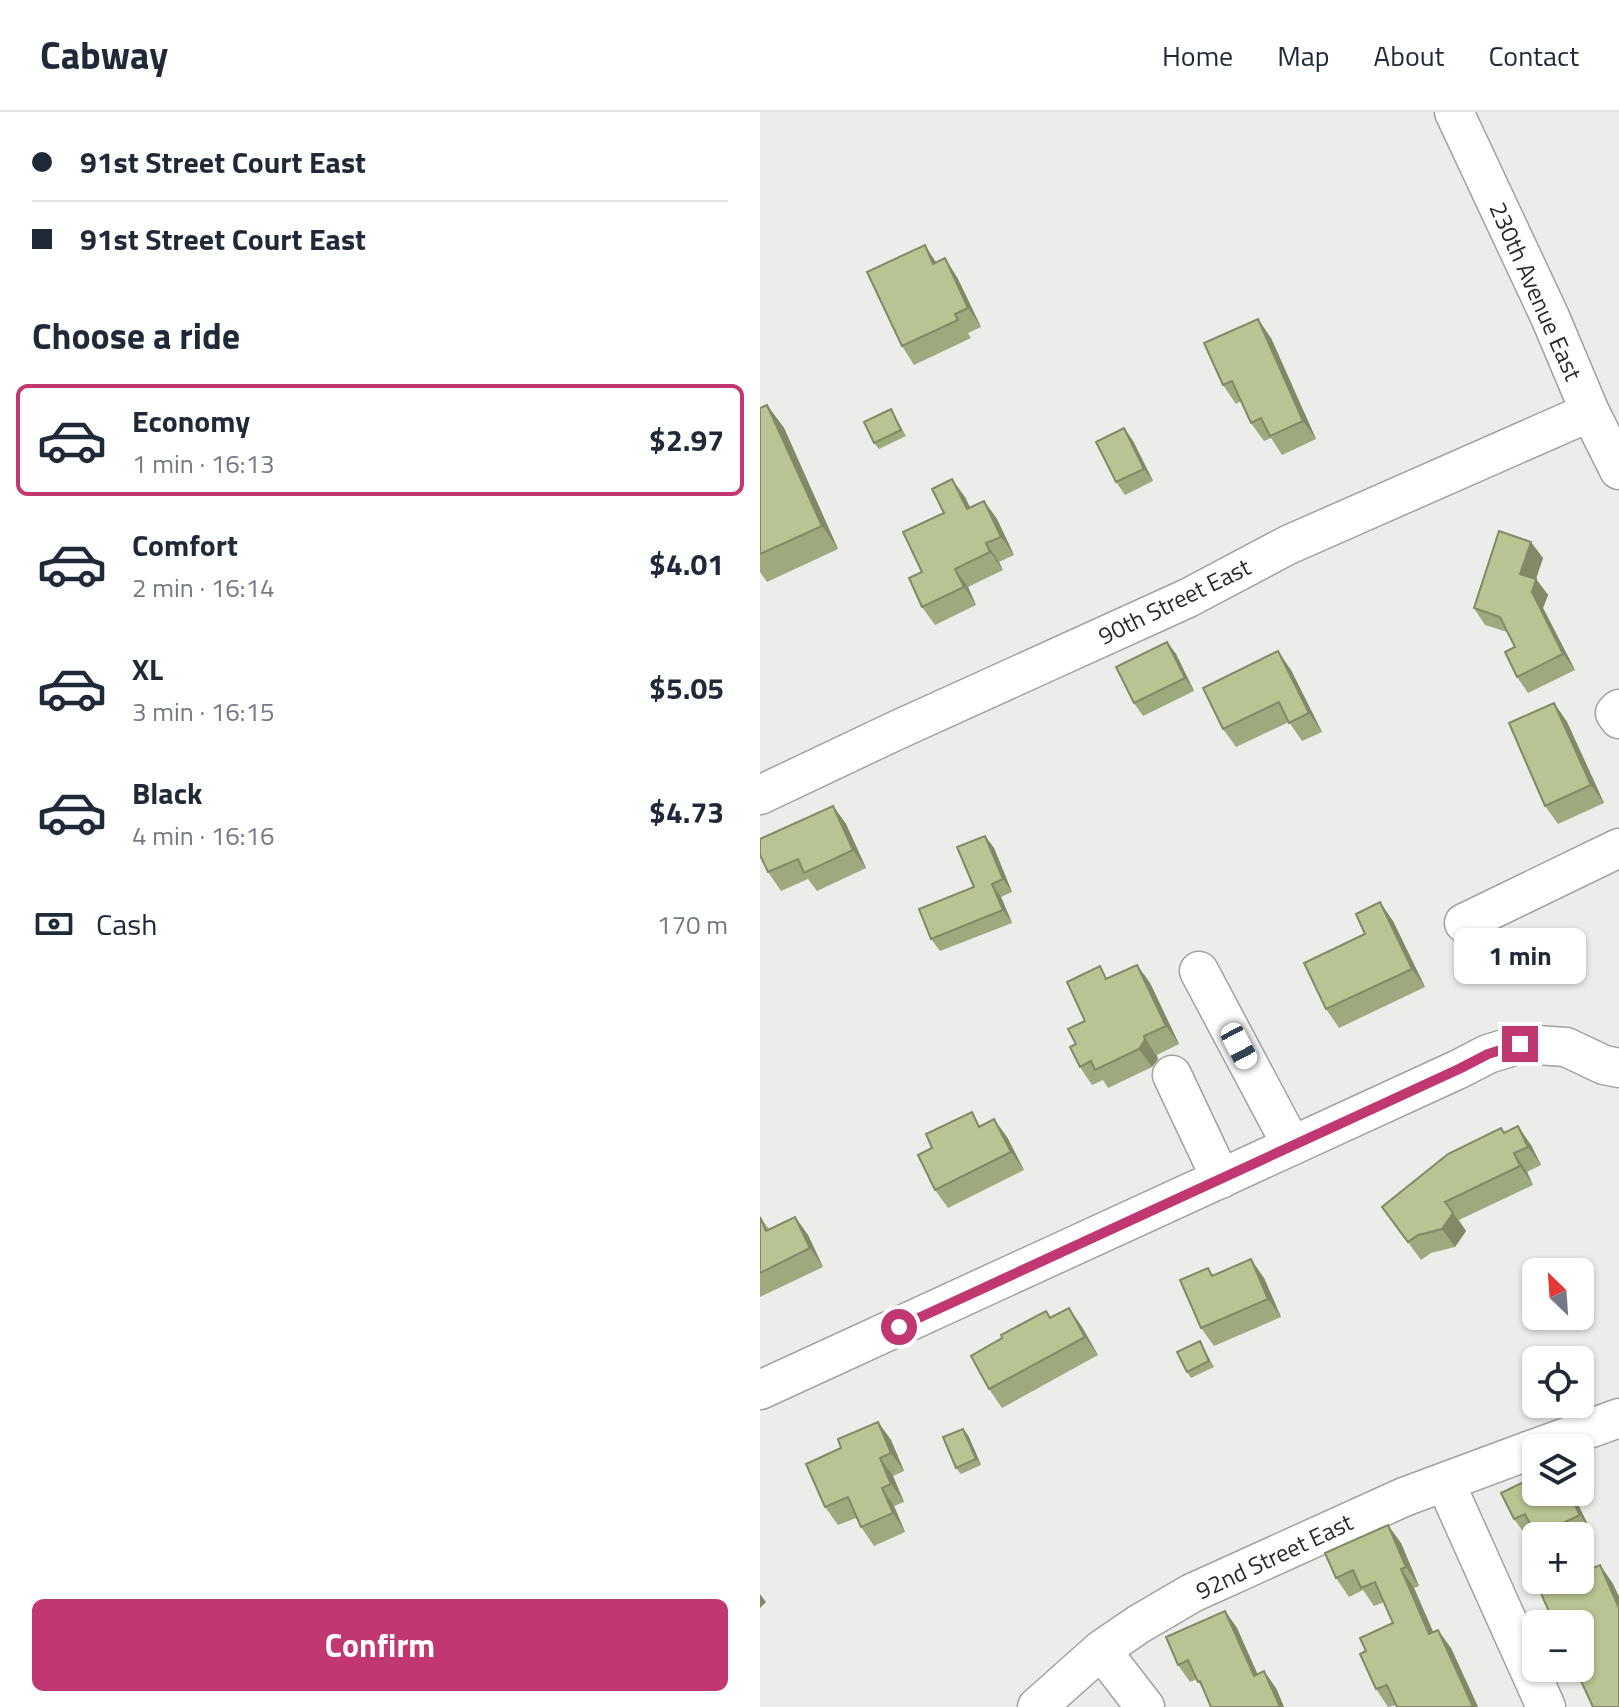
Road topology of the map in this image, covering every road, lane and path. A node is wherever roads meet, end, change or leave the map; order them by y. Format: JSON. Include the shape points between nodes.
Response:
{"nodes":[{"id":1,"x":1454,"y":112,"type":"edge"},
{"id":2,"x":1590,"y":412,"type":"junction"},
{"id":3,"x":1619,"y":470,"type":"edge"},
{"id":4,"x":1619,"y":709,"type":"edge"},
{"id":5,"x":1619,"y":719,"type":"edge"},
{"id":6,"x":760,"y":795,"type":"edge"},
{"id":7,"x":1619,"y":848,"type":"edge"},
{"id":8,"x":1464,"y":923,"type":"dead end"},
{"id":9,"x":1199,"y":971,"type":"dead end"},
{"id":10,"x":1619,"y":1068,"type":"edge"},
{"id":11,"x":1172,"y":1075,"type":"dead end"},
{"id":12,"x":1292,"y":1146,"type":"junction"},
{"id":13,"x":1221,"y":1179,"type":"junction"},
{"id":14,"x":760,"y":1390,"type":"edge"},
{"id":15,"x":1619,"y":1418,"type":"edge"},
{"id":16,"x":1575,"y":1434,"type":"edge"},
{"id":17,"x":1522,"y":1453,"type":"edge"},
{"id":18,"x":1445,"y":1482,"type":"junction"},
{"id":19,"x":1101,"y":1650,"type":"junction"},
{"id":20,"x":1037,"y":1707,"type":"edge"},
{"id":21,"x":1145,"y":1707,"type":"edge"},
{"id":22,"x":1546,"y":1707,"type":"edge"}],
"edges":[{"from":1,"to":2,"type":"street","name":"230th Avenue East"},
{"from":2,"to":3,"type":"street","name":"230th Avenue East"},
{"from":2,"to":6,"type":"street","name":"90th Street East","via":[[1288,545],[1188,598]]},
{"from":4,"to":5,"type":"street"},
{"from":7,"to":8,"type":"street"},
{"from":9,"to":12,"type":"street"},
{"from":10,"to":12,"type":"street","via":[[1566,1047],[1520,1044]]},
{"from":11,"to":13,"type":"street"},
{"from":12,"to":13,"type":"street"},
{"from":13,"to":14,"type":"street"},
{"from":15,"to":16,"type":"street","name":"92nd Street East"},
{"from":17,"to":18,"type":"street","name":"92nd Street East"},
{"from":18,"to":19,"type":"street","name":"92nd Street East","via":[[1192,1593]]},
{"from":18,"to":22,"type":"street"},
{"from":19,"to":20,"type":"street","name":"92nd Street East"},
{"from":19,"to":21,"type":"street"}]}
